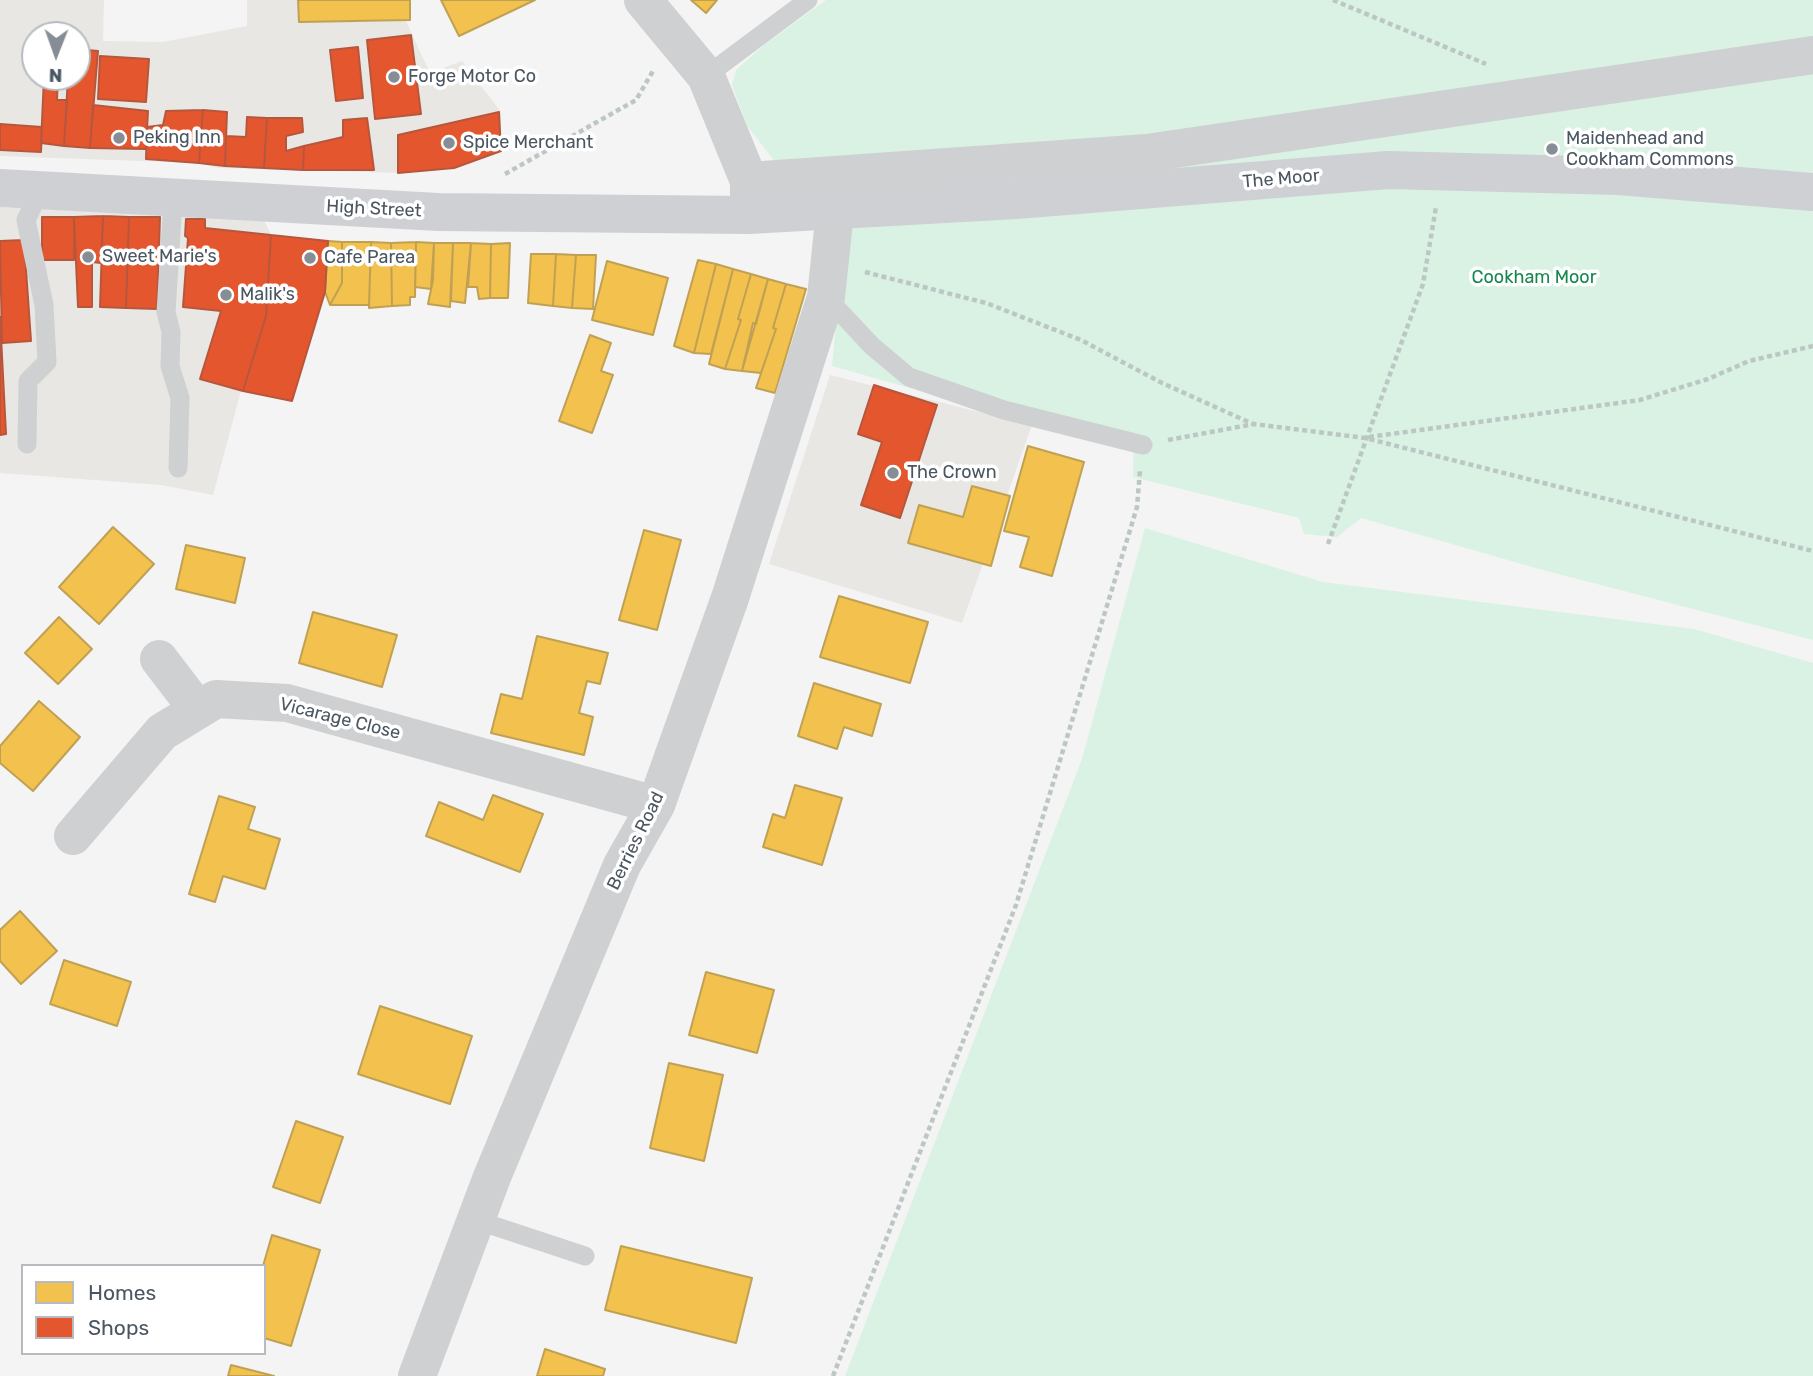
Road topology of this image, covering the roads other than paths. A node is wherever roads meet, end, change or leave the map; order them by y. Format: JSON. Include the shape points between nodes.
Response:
{"nodes":[{"id":1,"x":643,"y":0,"type":"edge"},
{"id":2,"x":808,"y":0,"type":"edge"},
{"id":3,"x":1813,"y":55,"type":"edge"},
{"id":4,"x":706,"y":76,"type":"junction"},
{"id":5,"x":0,"y":188,"type":"edge"},
{"id":6,"x":40,"y":191,"type":"junction"},
{"id":7,"x":1813,"y":192,"type":"edge"},
{"id":8,"x":749,"y":198,"type":"junction"},
{"id":9,"x":173,"y":200,"type":"junction"},
{"id":10,"x":835,"y":211,"type":"junction"},
{"id":11,"x":826,"y":297,"type":"junction"},
{"id":12,"x":27,"y":444,"type":"dead end"},
{"id":13,"x":1143,"y":445,"type":"road end"},
{"id":14,"x":178,"y":468,"type":"dead end"},
{"id":15,"x":159,"y":659,"type":"dead end"},
{"id":16,"x":198,"y":710,"type":"junction"},
{"id":17,"x":656,"y":805,"type":"junction"},
{"id":18,"x":73,"y":836,"type":"dead end"},
{"id":19,"x":476,"y":1220,"type":"junction"},
{"id":20,"x":585,"y":1256,"type":"dead end"},
{"id":21,"x":417,"y":1376,"type":"edge"}],
"edges":[{"from":1,"to":4,"type":"street"},
{"from":2,"to":4,"type":"lane"},
{"from":3,"to":8,"type":"street","via":[[1147,153]]},
{"from":4,"to":8,"type":"street"},
{"from":5,"to":6,"type":"main road","name":"High Street"},
{"from":6,"to":9,"type":"main road","name":"High Street"},
{"from":6,"to":12,"type":"lane","via":[[26,220],[44,305],[47,362],[28,381]]},
{"from":7,"to":10,"type":"main road","name":"The Moor","via":[[1619,176],[1388,170]]},
{"from":8,"to":9,"type":"main road","name":"High Street","via":[[438,212]]},
{"from":8,"to":10,"type":"main road","name":"The Moor"},
{"from":9,"to":14,"type":"lane","via":[[166,312],[171,332],[170,366],[180,398]]},
{"from":10,"to":11,"type":"street","name":"Berries Road"},
{"from":11,"to":13,"type":"lane","via":[[909,377],[1004,410]]},
{"from":11,"to":17,"type":"street","name":"Berries Road","via":[[730,598]]},
{"from":15,"to":16,"type":"street"},
{"from":16,"to":17,"type":"street","name":"Vicarage Close","via":[[216,699],[287,703]]},
{"from":16,"to":18,"type":"street","name":"Vicarage Close","via":[[162,732]]},
{"from":17,"to":19,"type":"street","name":"Berries Road","via":[[622,865]]},
{"from":19,"to":20,"type":"lane"},
{"from":19,"to":21,"type":"street","name":"Berries Road"}]}
